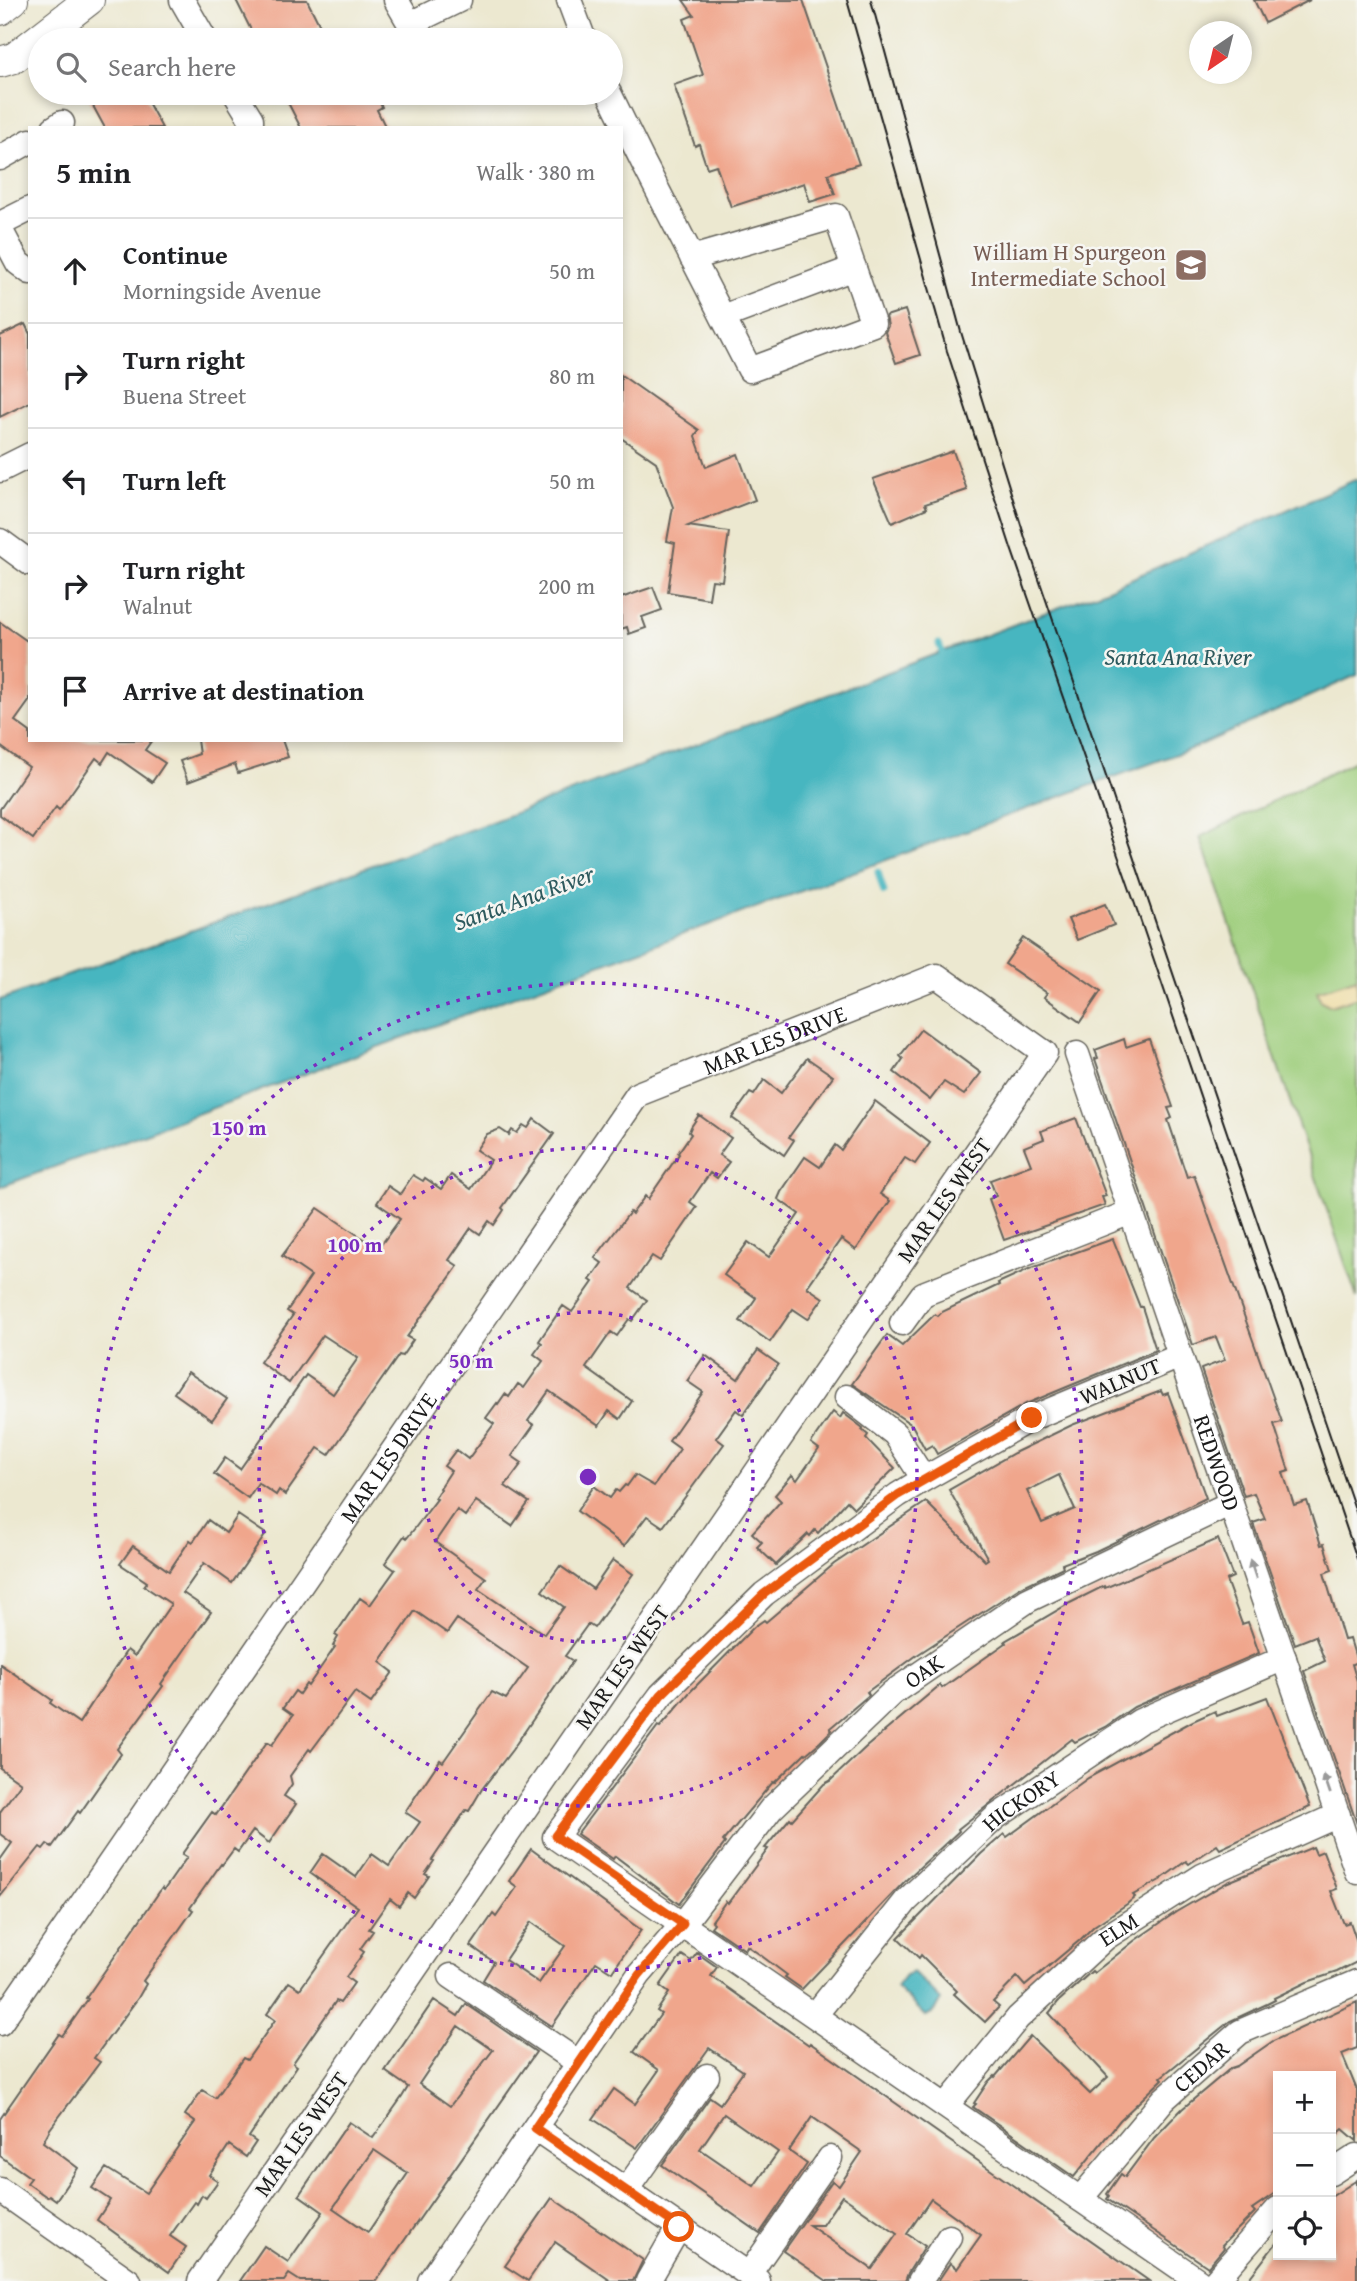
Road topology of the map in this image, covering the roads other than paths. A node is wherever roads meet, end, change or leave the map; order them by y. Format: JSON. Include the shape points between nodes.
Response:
{"nodes":[{"id":1,"x":13,"y":0,"type":"edge"},
{"id":2,"x":89,"y":0,"type":"edge"},
{"id":3,"x":182,"y":0,"type":"edge"},
{"id":4,"x":396,"y":0,"type":"edge"},
{"id":5,"x":458,"y":0,"type":"edge"},
{"id":6,"x":569,"y":0,"type":"edge"},
{"id":7,"x":0,"y":10,"type":"edge"},
{"id":8,"x":53,"y":28,"type":"edge"},
{"id":9,"x":198,"y":28,"type":"edge"},
{"id":10,"x":580,"y":28,"type":"edge"},
{"id":11,"x":28,"y":47,"type":"edge"},
{"id":12,"x":0,"y":62,"type":"edge"},
{"id":13,"x":243,"y":105,"type":"edge"},
{"id":14,"x":615,"y":105,"type":"edge"},
{"id":15,"x":251,"y":126,"type":"edge"},
{"id":16,"x":28,"y":142,"type":"edge"},
{"id":17,"x":0,"y":158,"type":"edge"},
{"id":18,"x":28,"y":210,"type":"edge"},
{"id":19,"x":0,"y":226,"type":"edge"},
{"id":20,"x":692,"y":258,"type":"junction"},
{"id":21,"x":854,"y":268,"type":"junction"},
{"id":22,"x":28,"y":270,"type":"edge"},
{"id":23,"x":723,"y":317,"type":"junction"},
{"id":24,"x":28,"y":456,"type":"edge"},
{"id":25,"x":0,"y":470,"type":"edge"},
{"id":26,"x":0,"y":541,"type":"edge"},
{"id":27,"x":28,"y":562,"type":"edge"},
{"id":28,"x":1045,"y":1053,"type":"joint"},
{"id":29,"x":1077,"y":1054,"type":"dead end"},
{"id":30,"x":1130,"y":1212,"type":"junction"},
{"id":31,"x":902,"y":1323,"type":"dead end"},
{"id":32,"x":1180,"y":1356,"type":"junction"},
{"id":33,"x":847,"y":1397,"type":"dead end"},
{"id":34,"x":924,"y":1479,"type":"junction"},
{"id":35,"x":1231,"y":1503,"type":"junction"},
{"id":36,"x":1284,"y":1658,"type":"junction"},
{"id":37,"x":1338,"y":1815,"type":"junction"},
{"id":38,"x":1357,"y":1871,"type":"edge"},
{"id":39,"x":683,"y":1924,"type":"junction"},
{"id":40,"x":451,"y":1976,"type":"dead end"},
{"id":41,"x":1357,"y":1982,"type":"edge"},
{"id":42,"x":815,"y":2015,"type":"junction"},
{"id":43,"x":0,"y":2023,"type":"edge"},
{"id":44,"x":579,"y":2063,"type":"junction"},
{"id":45,"x":707,"y":2076,"type":"dead end"},
{"id":46,"x":946,"y":2106,"type":"junction"},
{"id":47,"x":535,"y":2128,"type":"junction"},
{"id":48,"x":1357,"y":2156,"type":"edge"},
{"id":49,"x":830,"y":2158,"type":"dead end"},
{"id":50,"x":1336,"y":2170,"type":"edge"},
{"id":51,"x":0,"y":2190,"type":"edge"},
{"id":52,"x":626,"y":2190,"type":"junction"},
{"id":53,"x":1080,"y":2199,"type":"junction"},
{"id":54,"x":1273,"y":2215,"type":"edge"},
{"id":55,"x":679,"y":2227,"type":"junction"},
{"id":56,"x":949,"y":2237,"type":"dead end"},
{"id":57,"x":754,"y":2278,"type":"edge"},
{"id":58,"x":129,"y":2281,"type":"edge"},
{"id":59,"x":200,"y":2281,"type":"edge"},
{"id":60,"x":430,"y":2281,"type":"edge"},
{"id":61,"x":648,"y":2281,"type":"edge"},
{"id":62,"x":920,"y":2281,"type":"edge"},
{"id":63,"x":1199,"y":2281,"type":"edge"},
{"id":64,"x":1215,"y":2281,"type":"edge"}],
"edges":[{"from":1,"to":7,"type":"main road"},
{"from":2,"to":8,"type":"main road"},
{"from":3,"to":9,"type":"street"},
{"from":4,"to":5,"type":"street","via":[[410,24]]},
{"from":6,"to":10,"type":"street"},
{"from":11,"to":12,"type":"main road"},
{"from":13,"to":15,"type":"street"},
{"from":14,"to":20,"type":"street"},
{"from":16,"to":17,"type":"street"},
{"from":18,"to":19,"type":"street"},
{"from":19,"to":22,"type":"street","via":[[19,263]]},
{"from":20,"to":21,"type":"street","via":[[836,216]]},
{"from":20,"to":23,"type":"street"},
{"from":21,"to":23,"type":"street"},
{"from":21,"to":23,"type":"street","via":[[873,324],[751,370]]},
{"from":24,"to":25,"type":"street"},
{"from":26,"to":27,"type":"street"},
{"from":28,"to":43,"type":"street","name":"MAR LES DRIVE","via":[[937,976],[638,1094]]},
{"from":28,"to":59,"type":"street","name":"MAR LES WEST"},
{"from":29,"to":30,"type":"street","name":"REDWOOD"},
{"from":30,"to":31,"type":"street","via":[[923,1294]]},
{"from":30,"to":32,"type":"street","name":"REDWOOD"},
{"from":32,"to":34,"type":"street","name":"WALNUT","via":[[1032,1418]]},
{"from":32,"to":35,"type":"street","name":"REDWOOD"},
{"from":33,"to":34,"type":"street","via":[[895,1434]]},
{"from":34,"to":39,"type":"street","name":"WALNUT","via":[[745,1612],[661,1695],[555,1836]]},
{"from":36,"to":35,"type":"street","name":"REDWOOD","one_way":true},
{"from":35,"to":39,"type":"street","name":"OAK","via":[[1028,1600],[892,1693],[772,1809]]},
{"from":37,"to":36,"type":"street","name":"REDWOOD","one_way":true},
{"from":36,"to":42,"type":"street","name":"HICKORY","via":[[1140,1721],[996,1817],[906,1901]]},
{"from":37,"to":38,"type":"street","name":"REDWOOD"},
{"from":37,"to":46,"type":"street","name":"ELM","via":[[1202,1876],[1105,1938],[1018,2018]]},
{"from":39,"to":42,"type":"street"},
{"from":39,"to":44,"type":"street","name":"OAK","via":[[639,1975]]},
{"from":40,"to":44,"type":"street"},
{"from":41,"to":53,"type":"street","name":"CEDAR","via":[[1240,2032],[1164,2099]]},
{"from":42,"to":46,"type":"street"},
{"from":44,"to":47,"type":"street","name":"OAK"},
{"from":45,"to":52,"type":"street"},
{"from":46,"to":53,"type":"street"},
{"from":47,"to":52,"type":"street"},
{"from":47,"to":60,"type":"street","name":"OAK"},
{"from":48,"to":50,"type":"street"},
{"from":49,"to":57,"type":"street"},
{"from":51,"to":58,"type":"street"},
{"from":52,"to":55,"type":"street"},
{"from":53,"to":63,"type":"street"},
{"from":54,"to":64,"type":"street"},
{"from":55,"to":57,"type":"street"},
{"from":55,"to":61,"type":"street"},
{"from":56,"to":62,"type":"street"}]}
